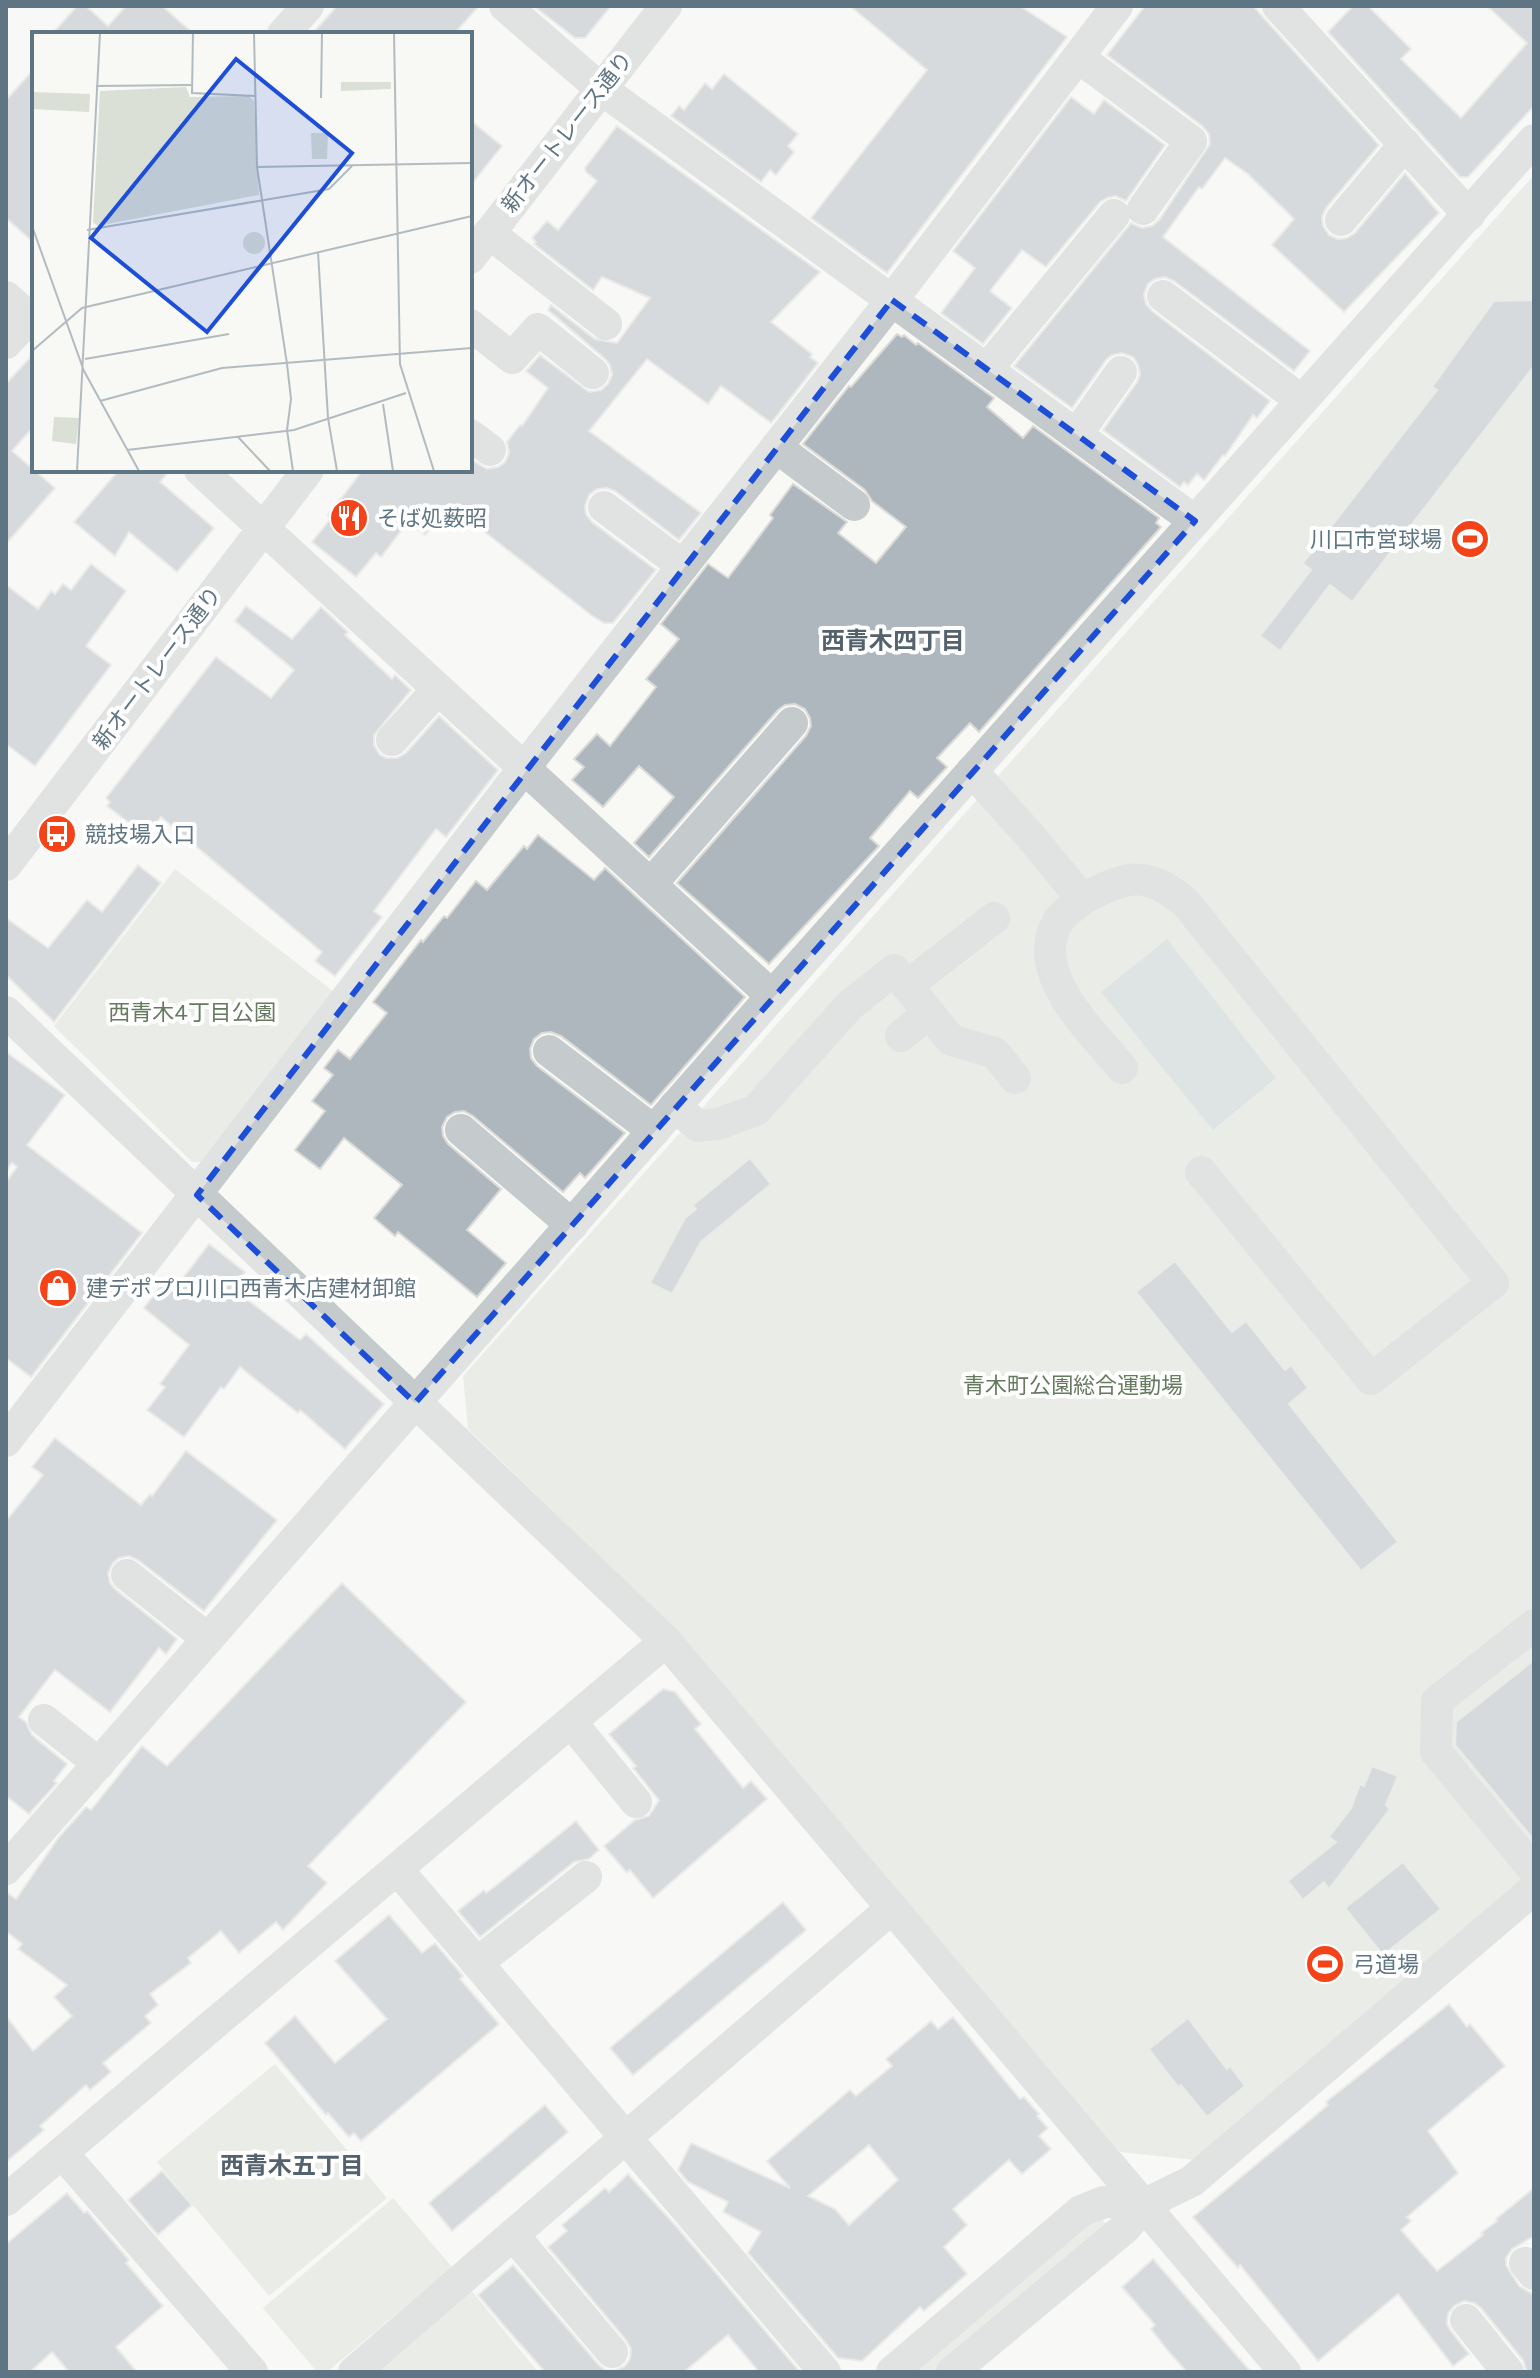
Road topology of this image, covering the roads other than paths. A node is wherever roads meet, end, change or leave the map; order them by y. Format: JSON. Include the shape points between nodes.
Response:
{"nodes":[{"id":1,"x":308,"y":6,"type":"edge"},
{"id":2,"x":505,"y":6,"type":"edge"},
{"id":3,"x":666,"y":6,"type":"edge"},
{"id":4,"x":1117,"y":6,"type":"edge"},
{"id":5,"x":1278,"y":6,"type":"edge"},
{"id":6,"x":285,"y":32,"type":"edge"},
{"id":7,"x":1078,"y":57,"type":"junction"},
{"id":8,"x":600,"y":88,"type":"junction"},
{"id":9,"x":1534,"y":140,"type":"edge"},
{"id":10,"x":1405,"y":144,"type":"junction"},
{"id":11,"x":1469,"y":215,"type":"junction"},
{"id":12,"x":1341,"y":220,"type":"dead end"},
{"id":13,"x":480,"y":245,"type":"edge"},
{"id":14,"x":1163,"y":296,"type":"dead end"},
{"id":15,"x":892,"y":300,"type":"junction"},
{"id":16,"x":26,"y":312,"type":"edge"},
{"id":17,"x":606,"y":324,"type":"dead end"},
{"id":18,"x":472,"y":327,"type":"edge"},
{"id":19,"x":6,"y":343,"type":"edge"},
{"id":20,"x":987,"y":369,"type":"junction"},
{"id":21,"x":1121,"y":372,"type":"dead end"},
{"id":22,"x":593,"y":373,"type":"dead end"},
{"id":23,"x":1302,"y":401,"type":"junction"},
{"id":24,"x":1077,"y":434,"type":"junction"},
{"id":25,"x":776,"y":447,"type":"junction"},
{"id":26,"x":202,"y":472,"type":"edge"},
{"id":27,"x":306,"y":472,"type":"edge"},
{"id":28,"x":854,"y":505,"type":"dead end"},
{"id":29,"x":604,"y":507,"type":"dead end"},
{"id":30,"x":1195,"y":521,"type":"junction"},
{"id":31,"x":264,"y":528,"type":"junction"},
{"id":32,"x":683,"y":566,"type":"junction"},
{"id":33,"x":438,"y":689,"type":"junction"},
{"id":34,"x":792,"y":723,"type":"dead end"},
{"id":35,"x":392,"y":740,"type":"dead end"},
{"id":36,"x":524,"y":768,"type":"junction"},
{"id":37,"x":972,"y":771,"type":"junction"},
{"id":38,"x":6,"y":865,"type":"edge"},
{"id":39,"x":651,"y":884,"type":"junction"},
{"id":40,"x":1082,"y":899,"type":"junction"},
{"id":41,"x":994,"y":918,"type":"dead end"},
{"id":42,"x":907,"y":986,"type":"junction"},
{"id":43,"x":772,"y":996,"type":"junction"},
{"id":44,"x":6,"y":1012,"type":"edge"},
{"id":45,"x":929,"y":1013,"type":"junction"},
{"id":46,"x":901,"y":1036,"type":"dead end"},
{"id":47,"x":549,"y":1051,"type":"dead end"},
{"id":48,"x":1122,"y":1068,"type":"dead end"},
{"id":49,"x":1015,"y":1078,"type":"dead end"},
{"id":50,"x":675,"y":1106,"type":"junction"},
{"id":51,"x":461,"y":1130,"type":"dead end"},
{"id":52,"x":654,"y":1131,"type":"junction"},
{"id":53,"x":1201,"y":1172,"type":"dead end"},
{"id":54,"x":197,"y":1195,"type":"junction"},
{"id":55,"x":572,"y":1225,"type":"junction"},
{"id":56,"x":415,"y":1403,"type":"junction"},
{"id":57,"x":9,"y":1430,"type":"edge"},
{"id":58,"x":127,"y":1575,"type":"dead end"},
{"id":59,"x":1534,"y":1625,"type":"edge"},
{"id":60,"x":208,"y":1639,"type":"junction"},
{"id":61,"x":666,"y":1641,"type":"junction"},
{"id":62,"x":44,"y":1720,"type":"dead end"},
{"id":63,"x":571,"y":1722,"type":"junction"},
{"id":64,"x":99,"y":1764,"type":"junction"},
{"id":65,"x":636,"y":1802,"type":"dead end"},
{"id":66,"x":6,"y":1869,"type":"edge"},
{"id":67,"x":397,"y":1869,"type":"junction"},
{"id":68,"x":1534,"y":1870,"type":"edge"},
{"id":69,"x":586,"y":1877,"type":"dead end"},
{"id":70,"x":1534,"y":1889,"type":"edge"},
{"id":71,"x":892,"y":1908,"type":"junction"},
{"id":72,"x":477,"y":1963,"type":"junction"},
{"id":73,"x":625,"y":2139,"type":"junction"},
{"id":74,"x":63,"y":2154,"type":"junction"},
{"id":75,"x":6,"y":2200,"type":"edge"},
{"id":76,"x":1145,"y":2204,"type":"junction"},
{"id":77,"x":513,"y":2235,"type":"junction"},
{"id":78,"x":1466,"y":2320,"type":"dead end"},
{"id":79,"x":612,"y":2352,"type":"dead end"},
{"id":80,"x":252,"y":2372,"type":"edge"},
{"id":81,"x":354,"y":2372,"type":"edge"},
{"id":82,"x":825,"y":2372,"type":"edge"},
{"id":83,"x":892,"y":2372,"type":"edge"},
{"id":84,"x":952,"y":2372,"type":"edge"},
{"id":85,"x":1285,"y":2372,"type":"edge"},
{"id":86,"x":1508,"y":2372,"type":"edge"}],
"edges":[{"from":1,"to":6,"type":"street"},
{"from":2,"to":8,"type":"street"},
{"from":3,"to":8,"type":"street","name":"新オートレース通り"},
{"from":4,"to":7,"type":"street"},
{"from":5,"to":10,"type":"street"},
{"from":7,"to":15,"type":"street"},
{"from":7,"to":20,"type":"street","via":[[1191,141]]},
{"from":8,"to":13,"type":"street","name":"新オートレース通り"},
{"from":8,"to":15,"type":"street"},
{"from":9,"to":11,"type":"street"},
{"from":10,"to":11,"type":"street"},
{"from":10,"to":12,"type":"street"},
{"from":11,"to":23,"type":"street"},
{"from":13,"to":17,"type":"street"},
{"from":14,"to":23,"type":"street"},
{"from":15,"to":20,"type":"street"},
{"from":15,"to":25,"type":"street"},
{"from":16,"to":19,"type":"street"},
{"from":18,"to":22,"type":"street","via":[[512,358],[538,329]]},
{"from":20,"to":24,"type":"street"},
{"from":21,"to":24,"type":"street"},
{"from":23,"to":30,"type":"street"},
{"from":24,"to":30,"type":"street"},
{"from":25,"to":28,"type":"street"},
{"from":25,"to":32,"type":"street"},
{"from":26,"to":31,"type":"street"},
{"from":27,"to":31,"type":"street","name":"新オートレース通り"},
{"from":29,"to":32,"type":"street"},
{"from":30,"to":37,"type":"street"},
{"from":31,"to":33,"type":"street"},
{"from":31,"to":38,"type":"street","name":"新オートレース通り"},
{"from":32,"to":36,"type":"street"},
{"from":33,"to":35,"type":"street"},
{"from":33,"to":36,"type":"street"},
{"from":34,"to":39,"type":"street"},
{"from":36,"to":39,"type":"street"},
{"from":36,"to":54,"type":"street"},
{"from":37,"to":40,"type":"street"},
{"from":37,"to":43,"type":"street"},
{"from":39,"to":43,"type":"street"},
{"from":40,"to":48,"type":"street","via":[[1060,919],[1050,944],[1051,965],[1062,995]]},
{"from":40,"to":53,"type":"street","via":[[1125,879],[1165,885],[1185,902],[1493,1283],[1371,1379]]},
{"from":41,"to":42,"type":"street"},
{"from":42,"to":45,"type":"street"},
{"from":42,"to":50,"type":"street","via":[[894,970],[861,997],[756,1110],[698,1126]]},
{"from":43,"to":50,"type":"street"},
{"from":44,"to":54,"type":"street"},
{"from":45,"to":46,"type":"street"},
{"from":45,"to":49,"type":"street","via":[[951,1040],[995,1053]]},
{"from":47,"to":52,"type":"street"},
{"from":50,"to":52,"type":"street"},
{"from":51,"to":55,"type":"street"},
{"from":52,"to":55,"type":"street"},
{"from":54,"to":56,"type":"street"},
{"from":54,"to":57,"type":"street"},
{"from":55,"to":56,"type":"street"},
{"from":56,"to":60,"type":"street"},
{"from":56,"to":61,"type":"street"},
{"from":58,"to":60,"type":"street"},
{"from":59,"to":68,"type":"street","via":[[1437,1701],[1436,1752]]},
{"from":60,"to":64,"type":"street"},
{"from":61,"to":63,"type":"street"},
{"from":61,"to":71,"type":"street"},
{"from":62,"to":64,"type":"street"},
{"from":63,"to":65,"type":"street"},
{"from":63,"to":67,"type":"street"},
{"from":64,"to":66,"type":"street"},
{"from":67,"to":72,"type":"street"},
{"from":67,"to":74,"type":"street"},
{"from":69,"to":72,"type":"street"},
{"from":70,"to":76,"type":"street","via":[[1192,2181]]},
{"from":71,"to":73,"type":"street"},
{"from":71,"to":76,"type":"street"},
{"from":72,"to":73,"type":"street"},
{"from":73,"to":77,"type":"street"},
{"from":73,"to":82,"type":"street"},
{"from":74,"to":75,"type":"street"},
{"from":74,"to":80,"type":"street"},
{"from":76,"to":83,"type":"street","via":[[1104,2202],[1081,2211]]},
{"from":76,"to":84,"type":"street","via":[[1125,2228]]},
{"from":76,"to":85,"type":"street"},
{"from":77,"to":79,"type":"street"},
{"from":77,"to":81,"type":"street"},
{"from":78,"to":86,"type":"street"}]}
